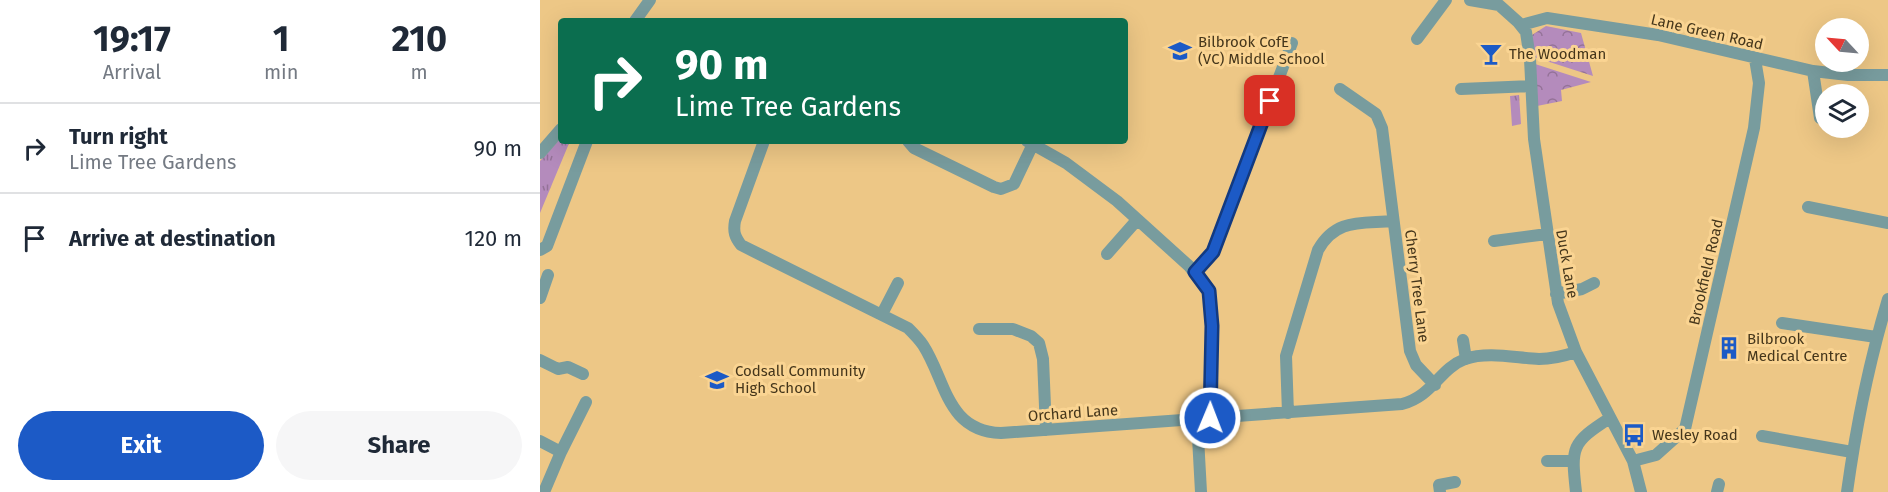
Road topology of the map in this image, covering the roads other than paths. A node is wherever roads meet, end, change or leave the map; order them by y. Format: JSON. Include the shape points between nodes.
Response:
{"nodes":[{"id":1,"x":650,"y":0,"type":"edge"},
{"id":2,"x":1446,"y":0,"type":"edge"},
{"id":3,"x":1470,"y":0,"type":"edge"},
{"id":4,"x":1498,"y":2,"type":"edge"},
{"id":5,"x":637,"y":18,"type":"edge"},
{"id":6,"x":1521,"y":25,"type":"junction"},
{"id":7,"x":1417,"y":39,"type":"dead end"},
{"id":8,"x":1292,"y":43,"type":"dead end"},
{"id":9,"x":1755,"y":59,"type":"junction"},
{"id":10,"x":1813,"y":71,"type":"junction"},
{"id":11,"x":1888,"y":75,"type":"edge"},
{"id":12,"x":1815,"y":84,"type":"edge"},
{"id":13,"x":1531,"y":86,"type":"junction"},
{"id":14,"x":1340,"y":88,"type":"dead end"},
{"id":15,"x":1461,"y":89,"type":"dead end"},
{"id":16,"x":558,"y":132,"type":"edge"},
{"id":17,"x":586,"y":144,"type":"edge"},
{"id":18,"x":763,"y":144,"type":"edge"},
{"id":19,"x":911,"y":144,"type":"edge"},
{"id":20,"x":1029,"y":144,"type":"edge"},
{"id":21,"x":1033,"y":144,"type":"edge"},
{"id":22,"x":540,"y":153,"type":"edge"},
{"id":23,"x":1808,"y":207,"type":"dead end"},
{"id":24,"x":1137,"y":220,"type":"junction"},
{"id":25,"x":1394,"y":221,"type":"junction"},
{"id":26,"x":1888,"y":222,"type":"edge"},
{"id":27,"x":1547,"y":234,"type":"junction"},
{"id":28,"x":1494,"y":241,"type":"dead end"},
{"id":29,"x":540,"y":250,"type":"edge"},
{"id":30,"x":1107,"y":254,"type":"dead end"},
{"id":31,"x":1195,"y":272,"type":"junction"},
{"id":32,"x":549,"y":275,"type":"dead end"},
{"id":33,"x":898,"y":283,"type":"dead end"},
{"id":34,"x":1594,"y":283,"type":"dead end"},
{"id":35,"x":1556,"y":294,"type":"junction"},
{"id":36,"x":540,"y":298,"type":"edge"},
{"id":37,"x":1888,"y":299,"type":"edge"},
{"id":38,"x":882,"y":314,"type":"junction"},
{"id":39,"x":1782,"y":323,"type":"dead end"},
{"id":40,"x":979,"y":330,"type":"dead end"},
{"id":41,"x":1876,"y":337,"type":"junction"},
{"id":42,"x":1463,"y":340,"type":"dead end"},
{"id":43,"x":1576,"y":352,"type":"junction"},
{"id":44,"x":1466,"y":359,"type":"junction"},
{"id":45,"x":540,"y":360,"type":"edge"},
{"id":46,"x":583,"y":374,"type":"dead end"},
{"id":47,"x":1435,"y":385,"type":"junction"},
{"id":48,"x":586,"y":402,"type":"dead end"},
{"id":49,"x":1288,"y":413,"type":"junction"},
{"id":50,"x":1210,"y":418,"type":"junction"},
{"id":51,"x":1610,"y":418,"type":"junction"},
{"id":52,"x":1197,"y":419,"type":"junction"},
{"id":53,"x":1046,"y":430,"type":"junction"},
{"id":54,"x":1762,"y":436,"type":"dead end"},
{"id":55,"x":540,"y":441,"type":"edge"},
{"id":56,"x":561,"y":452,"type":"junction"},
{"id":57,"x":1852,"y":452,"type":"junction"},
{"id":58,"x":1633,"y":460,"type":"junction"},
{"id":59,"x":1547,"y":461,"type":"dead end"},
{"id":60,"x":1572,"y":461,"type":"junction"},
{"id":61,"x":1455,"y":482,"type":"dead end"},
{"id":62,"x":544,"y":492,"type":"edge"},
{"id":63,"x":1201,"y":492,"type":"edge"},
{"id":64,"x":1440,"y":492,"type":"edge"},
{"id":65,"x":1576,"y":492,"type":"edge"},
{"id":66,"x":1641,"y":492,"type":"edge"},
{"id":67,"x":1846,"y":492,"type":"edge"}],
"edges":[{"from":1,"to":5,"type":"street"},
{"from":2,"to":7,"type":"street"},
{"from":3,"to":4,"type":"street"},
{"from":4,"to":6,"type":"street"},
{"from":6,"to":9,"type":"street","name":"Lane Green Road","via":[[1547,18],[1584,23],[1658,35]]},
{"from":6,"to":13,"type":"street","name":"Duck Lane","via":[[1528,40]]},
{"from":8,"to":31,"type":"street","via":[[1213,252]]},
{"from":9,"to":10,"type":"street","name":"Lane Green Road"},
{"from":9,"to":58,"type":"street","name":"Brookfield Road","via":[[1759,83],[1754,128],[1685,429],[1656,455]]},
{"from":10,"to":11,"type":"street","name":"Lane Green Road"},
{"from":10,"to":12,"type":"street"},
{"from":13,"to":15,"type":"street"},
{"from":13,"to":27,"type":"street","name":"Duck Lane"},
{"from":14,"to":25,"type":"street","via":[[1380,121]]},
{"from":16,"to":22,"type":"street"},
{"from":17,"to":29,"type":"street","via":[[547,246]]},
{"from":18,"to":38,"type":"street","name":"Orchard Lane","via":[[733,229],[741,246]]},
{"from":19,"to":20,"type":"street","via":[[1001,189],[1014,184]]},
{"from":21,"to":24,"type":"street","via":[[1089,178]]},
{"from":23,"to":26,"type":"street"},
{"from":24,"to":30,"type":"street"},
{"from":24,"to":31,"type":"street"},
{"from":25,"to":47,"type":"street","name":"Cherry Tree Lane","via":[[1410,351],[1416,365]]},
{"from":25,"to":49,"type":"street","name":"Cherry Tree Lane","via":[[1343,226],[1332,232],[1318,250],[1286,356]]},
{"from":27,"to":28,"type":"street"},
{"from":27,"to":35,"type":"street","name":"Duck Lane"},
{"from":31,"to":50,"type":"street","via":[[1209,291]]},
{"from":32,"to":36,"type":"street"},
{"from":33,"to":38,"type":"street"},
{"from":34,"to":35,"type":"street"},
{"from":35,"to":43,"type":"street","name":"Duck Lane"},
{"from":37,"to":41,"type":"street"},
{"from":38,"to":53,"type":"street","name":"Orchard Lane","via":[[917,337],[949,402],[968,422],[995,433]]},
{"from":39,"to":41,"type":"street"},
{"from":40,"to":53,"type":"street","via":[[1013,329],[1039,343]]},
{"from":41,"to":57,"type":"street"},
{"from":42,"to":44,"type":"street"},
{"from":43,"to":44,"type":"street","via":[[1554,358]]},
{"from":43,"to":51,"type":"street","name":"Duck Lane"},
{"from":44,"to":47,"type":"street","name":"Orchard Lane","via":[[1447,371]]},
{"from":45,"to":46,"type":"street"},
{"from":47,"to":49,"type":"street","name":"Orchard Lane","via":[[1423,396],[1402,404]]},
{"from":48,"to":56,"type":"street"},
{"from":49,"to":50,"type":"street","name":"Orchard Lane"},
{"from":50,"to":52,"type":"street","name":"Orchard Lane"},
{"from":51,"to":58,"type":"street","name":"Duck Lane"},
{"from":51,"to":60,"type":"street","via":[[1581,439]]},
{"from":52,"to":53,"type":"street","name":"Orchard Lane"},
{"from":52,"to":63,"type":"street"},
{"from":54,"to":57,"type":"street"},
{"from":55,"to":56,"type":"street"},
{"from":56,"to":62,"type":"street"},
{"from":57,"to":67,"type":"street"},
{"from":58,"to":66,"type":"street","name":"Duck Lane"},
{"from":59,"to":60,"type":"street"},
{"from":60,"to":65,"type":"street"},
{"from":61,"to":64,"type":"street","via":[[1439,485]]}]}
